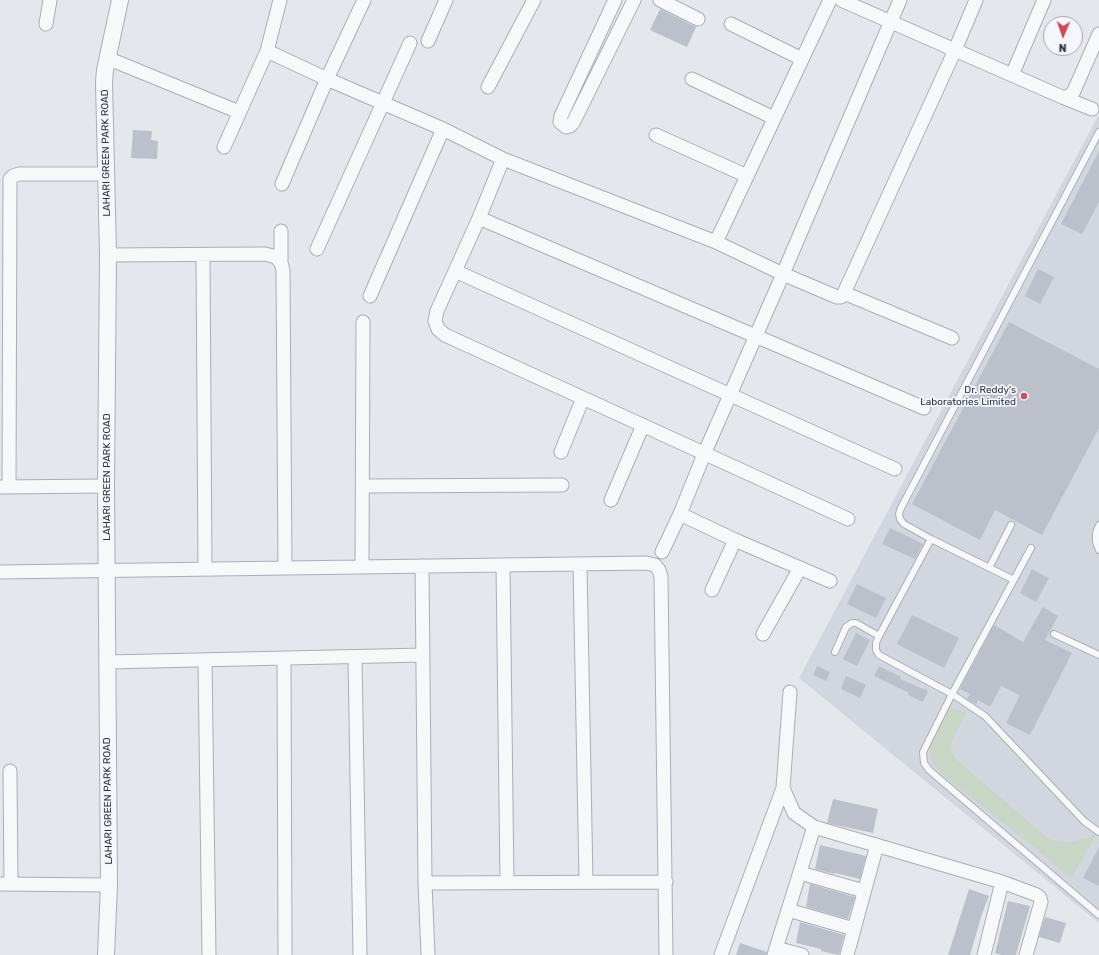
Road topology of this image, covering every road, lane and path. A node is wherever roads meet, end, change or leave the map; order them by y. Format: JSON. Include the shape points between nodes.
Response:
{"nodes":[{"id":1,"x":50,"y":0,"type":"edge"},
{"id":2,"x":120,"y":0,"type":"edge"},
{"id":3,"x":280,"y":0,"type":"edge"},
{"id":4,"x":364,"y":0,"type":"edge"},
{"id":5,"x":446,"y":0,"type":"edge"},
{"id":6,"x":534,"y":0,"type":"edge"},
{"id":7,"x":615,"y":0,"type":"edge"},
{"id":8,"x":634,"y":0,"type":"edge"},
{"id":9,"x":660,"y":0,"type":"edge"},
{"id":10,"x":830,"y":0,"type":"edge"},
{"id":11,"x":841,"y":0,"type":"edge"},
{"id":12,"x":900,"y":0,"type":"edge"},
{"id":13,"x":976,"y":0,"type":"edge"},
{"id":14,"x":1044,"y":0,"type":"edge"},
{"id":15,"x":698,"y":19,"type":"dead end"},
{"id":16,"x":891,"y":22,"type":"junction"},
{"id":17,"x":46,"y":24,"type":"dead end"},
{"id":18,"x":731,"y":24,"type":"dead end"},
{"id":19,"x":1099,"y":34,"type":"edge"},
{"id":20,"x":428,"y":42,"type":"dead end"},
{"id":21,"x":410,"y":43,"type":"dead end"},
{"id":22,"x":955,"y":50,"type":"junction"},
{"id":23,"x":267,"y":51,"type":"junction"},
{"id":24,"x":107,"y":58,"type":"junction"},
{"id":25,"x":802,"y":59,"type":"junction"},
{"id":26,"x":1012,"y":75,"type":"junction"},
{"id":27,"x":327,"y":79,"type":"junction"},
{"id":28,"x":692,"y":79,"type":"dead end"},
{"id":29,"x":488,"y":87,"type":"dead end"},
{"id":30,"x":1062,"y":97,"type":"junction"},
{"id":31,"x":383,"y":103,"type":"junction"},
{"id":32,"x":1092,"y":109,"type":"dead end"},
{"id":33,"x":239,"y":112,"type":"junction"},
{"id":34,"x":774,"y":118,"type":"junction"},
{"id":35,"x":443,"y":129,"type":"junction"},
{"id":36,"x":1099,"y":132,"type":"edge"},
{"id":37,"x":656,"y":135,"type":"dead end"},
{"id":38,"x":224,"y":147,"type":"dead end"},
{"id":39,"x":503,"y":159,"type":"junction"},
{"id":40,"x":106,"y":174,"type":"junction"},
{"id":41,"x":747,"y":176,"type":"junction"},
{"id":42,"x":282,"y":184,"type":"dead end"},
{"id":43,"x":479,"y":218,"type":"junction"},
{"id":44,"x":281,"y":231,"type":"dead end"},
{"id":45,"x":716,"y":242,"type":"junction"},
{"id":46,"x":317,"y":249,"type":"dead end"},
{"id":47,"x":203,"y":255,"type":"junction"},
{"id":48,"x":108,"y":256,"type":"junction"},
{"id":49,"x":281,"y":263,"type":"junction"},
{"id":50,"x":455,"y":271,"type":"junction"},
{"id":51,"x":783,"y":274,"type":"junction"},
{"id":52,"x":844,"y":293,"type":"junction"},
{"id":53,"x":370,"y":296,"type":"dead end"},
{"id":54,"x":363,"y":322,"type":"dead end"},
{"id":55,"x":755,"y":336,"type":"junction"},
{"id":56,"x":952,"y":338,"type":"dead end"},
{"id":57,"x":730,"y":394,"type":"junction"},
{"id":58,"x":583,"y":398,"type":"junction"},
{"id":59,"x":924,"y":408,"type":"dead end"},
{"id":60,"x":643,"y":424,"type":"junction"},
{"id":61,"x":561,"y":452,"type":"dead end"},
{"id":62,"x":705,"y":452,"type":"junction"},
{"id":63,"x":895,"y":469,"type":"dead end"},
{"id":64,"x":562,"y":485,"type":"dead end"},
{"id":65,"x":106,"y":486,"type":"junction"},
{"id":66,"x":363,"y":486,"type":"junction"},
{"id":67,"x":4,"y":487,"type":"edge"},
{"id":68,"x":611,"y":500,"type":"dead end"},
{"id":69,"x":680,"y":514,"type":"junction"},
{"id":70,"x":848,"y":519,"type":"dead end"},
{"id":71,"x":1099,"y":524,"type":"edge"},
{"id":72,"x":1011,"y":525,"type":"dead end"},
{"id":73,"x":931,"y":539,"type":"junction"},
{"id":74,"x":735,"y":540,"type":"junction"},
{"id":75,"x":1031,"y":548,"type":"dead end"},
{"id":76,"x":1099,"y":550,"type":"edge"},
{"id":77,"x":662,"y":552,"type":"dead end"},
{"id":78,"x":580,"y":564,"type":"junction"},
{"id":79,"x":503,"y":565,"type":"junction"},
{"id":80,"x":422,"y":566,"type":"junction"},
{"id":81,"x":362,"y":567,"type":"junction"},
{"id":82,"x":285,"y":568,"type":"junction"},
{"id":83,"x":800,"y":568,"type":"junction"},
{"id":84,"x":989,"y":568,"type":"junction"},
{"id":85,"x":205,"y":569,"type":"junction"},
{"id":86,"x":107,"y":570,"type":"junction"},
{"id":87,"x":0,"y":572,"type":"edge"},
{"id":88,"x":1014,"y":580,"type":"junction"},
{"id":89,"x":830,"y":581,"type":"dead end"},
{"id":90,"x":712,"y":590,"type":"dead end"},
{"id":91,"x":763,"y":634,"type":"dead end"},
{"id":92,"x":1054,"y":634,"type":"dead end"},
{"id":93,"x":879,"y":636,"type":"junction"},
{"id":94,"x":835,"y":652,"type":"dead end"},
{"id":95,"x":423,"y":655,"type":"junction"},
{"id":96,"x":1099,"y":655,"type":"edge"},
{"id":97,"x":355,"y":657,"type":"junction"},
{"id":98,"x":284,"y":658,"type":"junction"},
{"id":99,"x":205,"y":660,"type":"junction"},
{"id":100,"x":107,"y":662,"type":"junction"},
{"id":101,"x":790,"y":692,"type":"dead end"},
{"id":102,"x":952,"y":694,"type":"junction"},
{"id":103,"x":10,"y":771,"type":"dead end"},
{"id":104,"x":783,"y":788,"type":"junction"},
{"id":105,"x":814,"y":827,"type":"junction"},
{"id":106,"x":1099,"y":832,"type":"edge"},
{"id":107,"x":877,"y":845,"type":"junction"},
{"id":108,"x":800,"y":873,"type":"junction"},
{"id":109,"x":507,"y":882,"type":"junction"},
{"id":110,"x":586,"y":882,"type":"junction"},
{"id":111,"x":666,"y":882,"type":"junction"},
{"id":112,"x":1002,"y":882,"type":"junction"},
{"id":113,"x":424,"y":883,"type":"junction"},
{"id":114,"x":6,"y":884,"type":"edge"},
{"id":115,"x":109,"y":885,"type":"junction"},
{"id":116,"x":864,"y":891,"type":"junction"},
{"id":117,"x":788,"y":910,"type":"junction"},
{"id":118,"x":1099,"y":915,"type":"edge"},
{"id":119,"x":854,"y":929,"type":"junction"},
{"id":120,"x":775,"y":951,"type":"edge"},
{"id":121,"x":106,"y":955,"type":"edge"},
{"id":122,"x":209,"y":955,"type":"edge"},
{"id":123,"x":286,"y":955,"type":"edge"},
{"id":124,"x":360,"y":955,"type":"edge"},
{"id":125,"x":428,"y":955,"type":"edge"},
{"id":126,"x":666,"y":955,"type":"edge"},
{"id":127,"x":721,"y":955,"type":"edge"},
{"id":128,"x":802,"y":955,"type":"edge"},
{"id":129,"x":847,"y":955,"type":"edge"},
{"id":130,"x":984,"y":955,"type":"edge"},
{"id":131,"x":1026,"y":955,"type":"edge"}],
"edges":[{"from":1,"to":17,"type":"street"},
{"from":2,"to":24,"type":"street","name":"LAHARI GREEN PARK ROAD"},
{"from":3,"to":23,"type":"street"},
{"from":4,"to":27,"type":"street"},
{"from":5,"to":20,"type":"street"},
{"from":6,"to":29,"type":"street"},
{"from":7,"to":8,"type":"street","via":[[561,116],[560,122],[566,126],[573,122]]},
{"from":9,"to":15,"type":"street"},
{"from":10,"to":25,"type":"street"},
{"from":11,"to":16,"type":"street"},
{"from":12,"to":16,"type":"street"},
{"from":13,"to":22,"type":"street"},
{"from":14,"to":26,"type":"street"},
{"from":16,"to":22,"type":"street"},
{"from":16,"to":51,"type":"street"},
{"from":18,"to":25,"type":"street"},
{"from":19,"to":30,"type":"street","via":[[1073,93]]},
{"from":21,"to":31,"type":"street"},
{"from":22,"to":26,"type":"street"},
{"from":22,"to":52,"type":"street"},
{"from":23,"to":27,"type":"street"},
{"from":23,"to":33,"type":"street"},
{"from":24,"to":33,"type":"street"},
{"from":24,"to":40,"type":"street","name":"LAHARI GREEN PARK ROAD","via":[[104,82]]},
{"from":25,"to":34,"type":"street"},
{"from":26,"to":30,"type":"street"},
{"from":27,"to":31,"type":"street"},
{"from":27,"to":42,"type":"street"},
{"from":28,"to":34,"type":"street"},
{"from":30,"to":32,"type":"street"},
{"from":31,"to":35,"type":"street"},
{"from":31,"to":46,"type":"street"},
{"from":33,"to":38,"type":"street"},
{"from":34,"to":41,"type":"street"},
{"from":35,"to":39,"type":"street"},
{"from":35,"to":53,"type":"street"},
{"from":36,"to":73,"type":"lane","via":[[901,508],[900,519],[904,524]]},
{"from":37,"to":41,"type":"street"},
{"from":39,"to":43,"type":"street"},
{"from":39,"to":45,"type":"street"},
{"from":40,"to":48,"type":"street","name":"LAHARI GREEN PARK ROAD"},
{"from":40,"to":67,"type":"street","via":[[19,174],[10,179]]},
{"from":41,"to":45,"type":"street"},
{"from":43,"to":50,"type":"street"},
{"from":43,"to":55,"type":"street"},
{"from":44,"to":49,"type":"street"},
{"from":45,"to":51,"type":"street"},
{"from":47,"to":48,"type":"street"},
{"from":47,"to":49,"type":"street","via":[[266,254],[276,257]]},
{"from":47,"to":85,"type":"street"},
{"from":48,"to":65,"type":"street","name":"LAHARI GREEN PARK ROAD"},
{"from":49,"to":82,"type":"street"},
{"from":50,"to":57,"type":"street"},
{"from":50,"to":58,"type":"street","via":[[437,311],[435,321],[438,329],[445,335]]},
{"from":51,"to":52,"type":"street","via":[[837,297]]},
{"from":51,"to":55,"type":"street"},
{"from":52,"to":56,"type":"street"},
{"from":54,"to":66,"type":"street"},
{"from":55,"to":57,"type":"street"},
{"from":55,"to":59,"type":"street"},
{"from":57,"to":62,"type":"street"},
{"from":57,"to":63,"type":"street"},
{"from":58,"to":60,"type":"street"},
{"from":58,"to":61,"type":"street"},
{"from":60,"to":62,"type":"street"},
{"from":60,"to":68,"type":"street"},
{"from":62,"to":69,"type":"street"},
{"from":62,"to":70,"type":"street"},
{"from":64,"to":66,"type":"street"},
{"from":65,"to":67,"type":"street"},
{"from":65,"to":86,"type":"street","name":"LAHARI GREEN PARK ROAD"},
{"from":66,"to":81,"type":"street"},
{"from":69,"to":74,"type":"street"},
{"from":69,"to":77,"type":"street"},
{"from":71,"to":76,"type":"lane","via":[[1096,542]]},
{"from":72,"to":84,"type":"lane"},
{"from":73,"to":84,"type":"lane"},
{"from":73,"to":93,"type":"lane"},
{"from":74,"to":83,"type":"street"},
{"from":74,"to":90,"type":"street"},
{"from":75,"to":88,"type":"lane"},
{"from":78,"to":79,"type":"street"},
{"from":78,"to":110,"type":"street"},
{"from":78,"to":111,"type":"street","via":[[646,563],[655,565],[659,570]]},
{"from":79,"to":80,"type":"street"},
{"from":79,"to":109,"type":"street"},
{"from":80,"to":81,"type":"street"},
{"from":80,"to":95,"type":"street"},
{"from":81,"to":82,"type":"street"},
{"from":82,"to":85,"type":"street"},
{"from":83,"to":89,"type":"street"},
{"from":83,"to":91,"type":"street"},
{"from":84,"to":88,"type":"lane"},
{"from":85,"to":86,"type":"street"},
{"from":86,"to":87,"type":"street"},
{"from":86,"to":100,"type":"street","name":"LAHARI GREEN PARK ROAD"},
{"from":88,"to":102,"type":"lane"},
{"from":92,"to":96,"type":"lane"},
{"from":93,"to":94,"type":"lane","via":[[852,623],[846,627]]},
{"from":93,"to":102,"type":"lane","via":[[876,650],[879,656]]},
{"from":95,"to":97,"type":"street"},
{"from":95,"to":113,"type":"street"},
{"from":97,"to":98,"type":"street"},
{"from":97,"to":124,"type":"street"},
{"from":98,"to":99,"type":"street"},
{"from":98,"to":123,"type":"street"},
{"from":99,"to":100,"type":"street"},
{"from":99,"to":122,"type":"street"},
{"from":100,"to":115,"type":"street","name":"LAHARI GREEN PARK ROAD"},
{"from":101,"to":104,"type":"street"},
{"from":102,"to":106,"type":"lane","via":[[985,716],[1084,821]]},
{"from":102,"to":118,"type":"lane","via":[[923,752],[924,763],[929,770]]},
{"from":103,"to":114,"type":"street"},
{"from":104,"to":105,"type":"street","via":[[794,813]]},
{"from":104,"to":127,"type":"street"},
{"from":105,"to":107,"type":"street"},
{"from":105,"to":108,"type":"street"},
{"from":107,"to":112,"type":"street"},
{"from":107,"to":116,"type":"street"},
{"from":108,"to":116,"type":"street"},
{"from":108,"to":117,"type":"street"},
{"from":109,"to":110,"type":"street"},
{"from":109,"to":113,"type":"street"},
{"from":110,"to":111,"type":"street"},
{"from":111,"to":126,"type":"street"},
{"from":112,"to":130,"type":"street"},
{"from":112,"to":131,"type":"street","via":[[1040,898]]},
{"from":113,"to":125,"type":"street"},
{"from":114,"to":115,"type":"street"},
{"from":115,"to":121,"type":"street","name":"LAHARI GREEN PARK ROAD"},
{"from":116,"to":119,"type":"street"},
{"from":117,"to":119,"type":"street"},
{"from":117,"to":120,"type":"street"},
{"from":119,"to":129,"type":"street"},
{"from":120,"to":128,"type":"street"}]}
